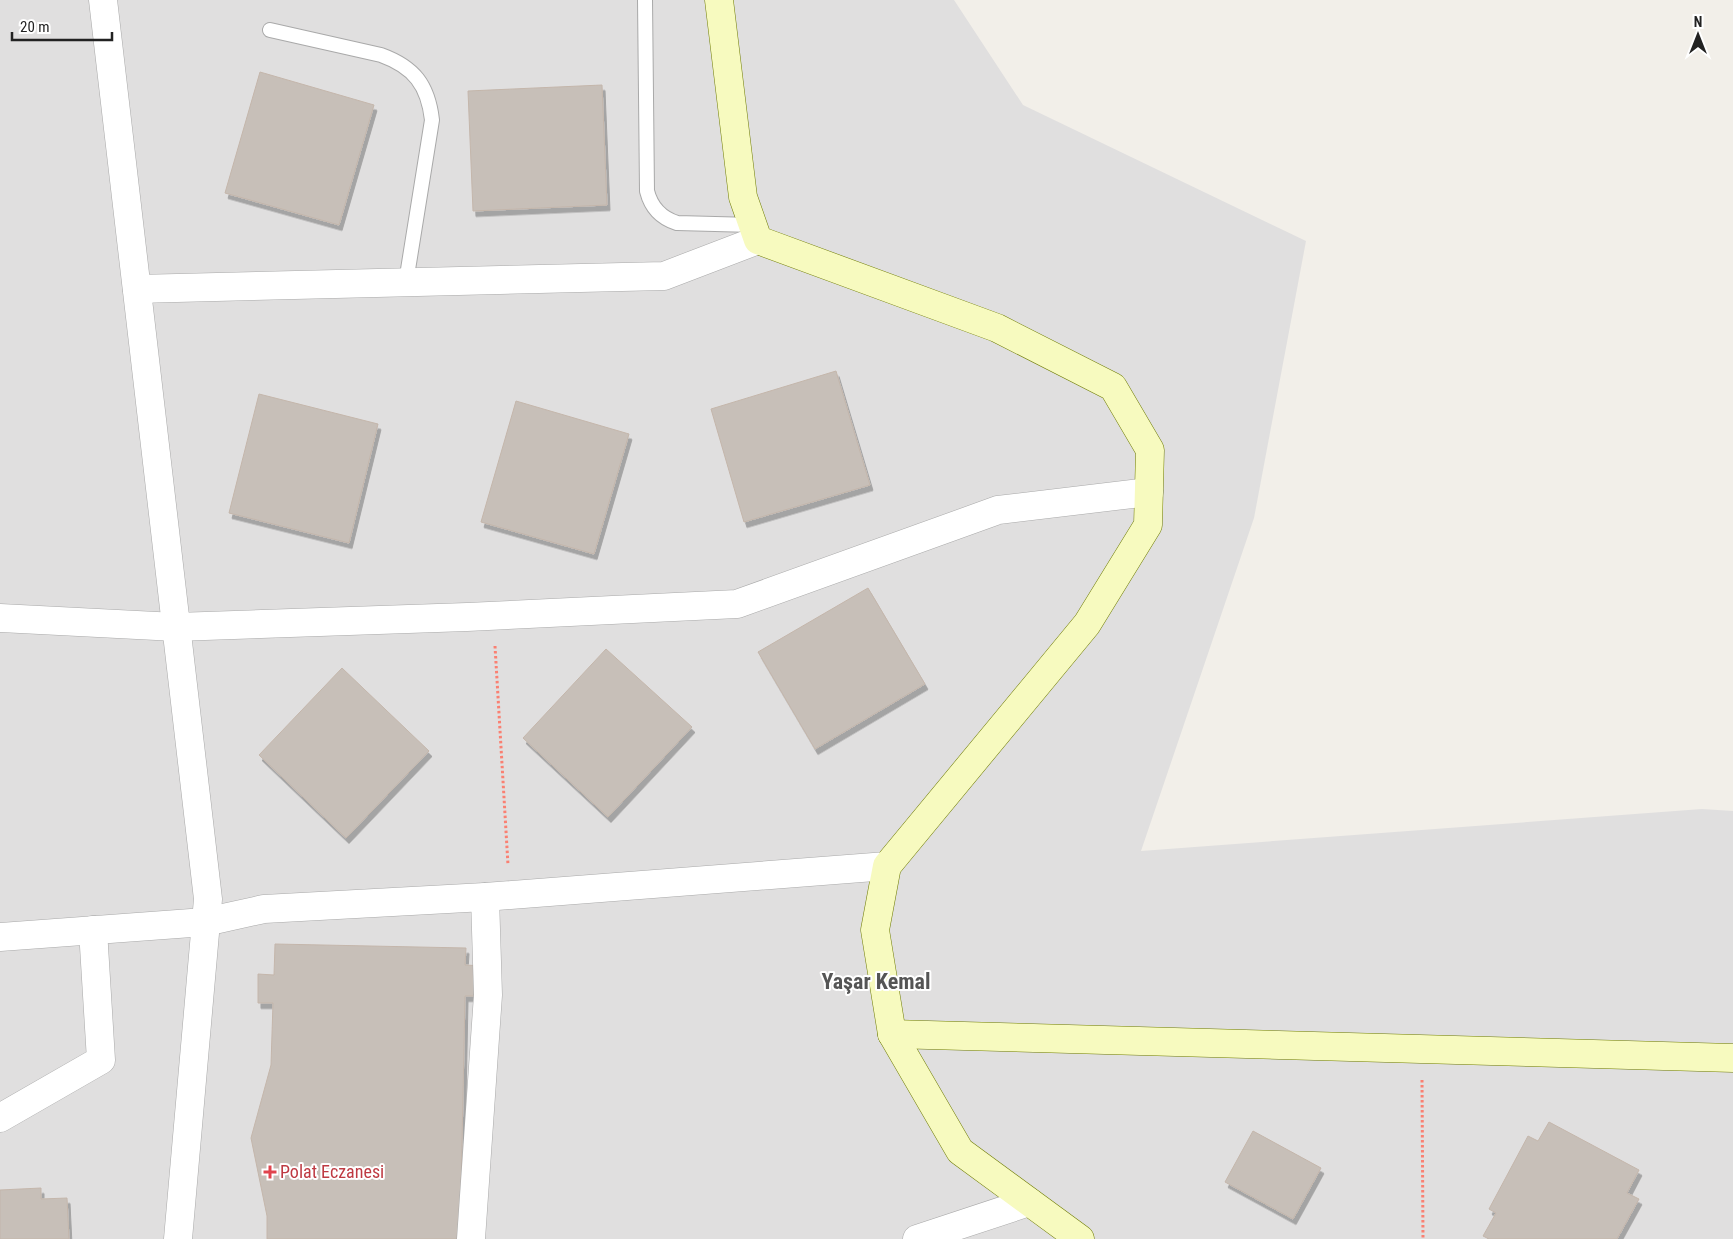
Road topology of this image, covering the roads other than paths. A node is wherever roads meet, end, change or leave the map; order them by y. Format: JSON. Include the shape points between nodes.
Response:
{"nodes":[{"id":1,"x":103,"y":0,"type":"edge"},
{"id":2,"x":645,"y":0,"type":"edge"},
{"id":3,"x":719,"y":0,"type":"edge"},
{"id":4,"x":270,"y":30,"type":"dead end"},
{"id":5,"x":755,"y":232,"type":"junction"},
{"id":6,"x":406,"y":282,"type":"junction"},
{"id":7,"x":137,"y":289,"type":"junction"},
{"id":8,"x":1148,"y":492,"type":"junction"},
{"id":9,"x":0,"y":618,"type":"edge"},
{"id":10,"x":176,"y":627,"type":"junction"},
{"id":11,"x":887,"y":866,"type":"junction"},
{"id":12,"x":498,"y":896,"type":"junction"},
{"id":13,"x":205,"y":922,"type":"junction"},
{"id":14,"x":93,"y":930,"type":"junction"},
{"id":15,"x":0,"y":936,"type":"edge"},
{"id":16,"x":892,"y":1034,"type":"junction"},
{"id":17,"x":1733,"y":1058,"type":"edge"},
{"id":18,"x":0,"y":1118,"type":"edge"},
{"id":19,"x":1030,"y":1202,"type":"junction"},
{"id":20,"x":178,"y":1239,"type":"edge"},
{"id":21,"x":471,"y":1239,"type":"edge"},
{"id":22,"x":918,"y":1239,"type":"edge"},
{"id":23,"x":1080,"y":1239,"type":"edge"}],
"edges":[{"from":1,"to":7,"type":"street"},
{"from":2,"to":5,"type":"lane","via":[[647,190],[650,200],[661,215],[677,223]]},
{"from":3,"to":5,"type":"street","via":[[743,197]]},
{"from":4,"to":6,"type":"lane","via":[[381,55],[396,61],[420,82],[432,120]]},
{"from":5,"to":6,"type":"street","via":[[664,276]]},
{"from":5,"to":8,"type":"street","via":[[997,328],[1113,387],[1150,450]]},
{"from":6,"to":7,"type":"street"},
{"from":7,"to":10,"type":"street"},
{"from":8,"to":10,"type":"street","via":[[998,510],[737,604]]},
{"from":8,"to":11,"type":"street","via":[[1148,525],[1087,624]]},
{"from":9,"to":10,"type":"street"},
{"from":10,"to":13,"type":"street","via":[[208,899]]},
{"from":11,"to":12,"type":"street"},
{"from":11,"to":16,"type":"street","via":[[875,930]]},
{"from":12,"to":13,"type":"street","via":[[264,909]]},
{"from":12,"to":21,"type":"street"},
{"from":13,"to":14,"type":"street"},
{"from":13,"to":20,"type":"street"},
{"from":14,"to":15,"type":"street"},
{"from":14,"to":18,"type":"street","via":[[101,1060]]},
{"from":16,"to":17,"type":"street"},
{"from":16,"to":19,"type":"street","via":[[960,1151]]},
{"from":19,"to":22,"type":"street"},
{"from":19,"to":23,"type":"street"}]}
